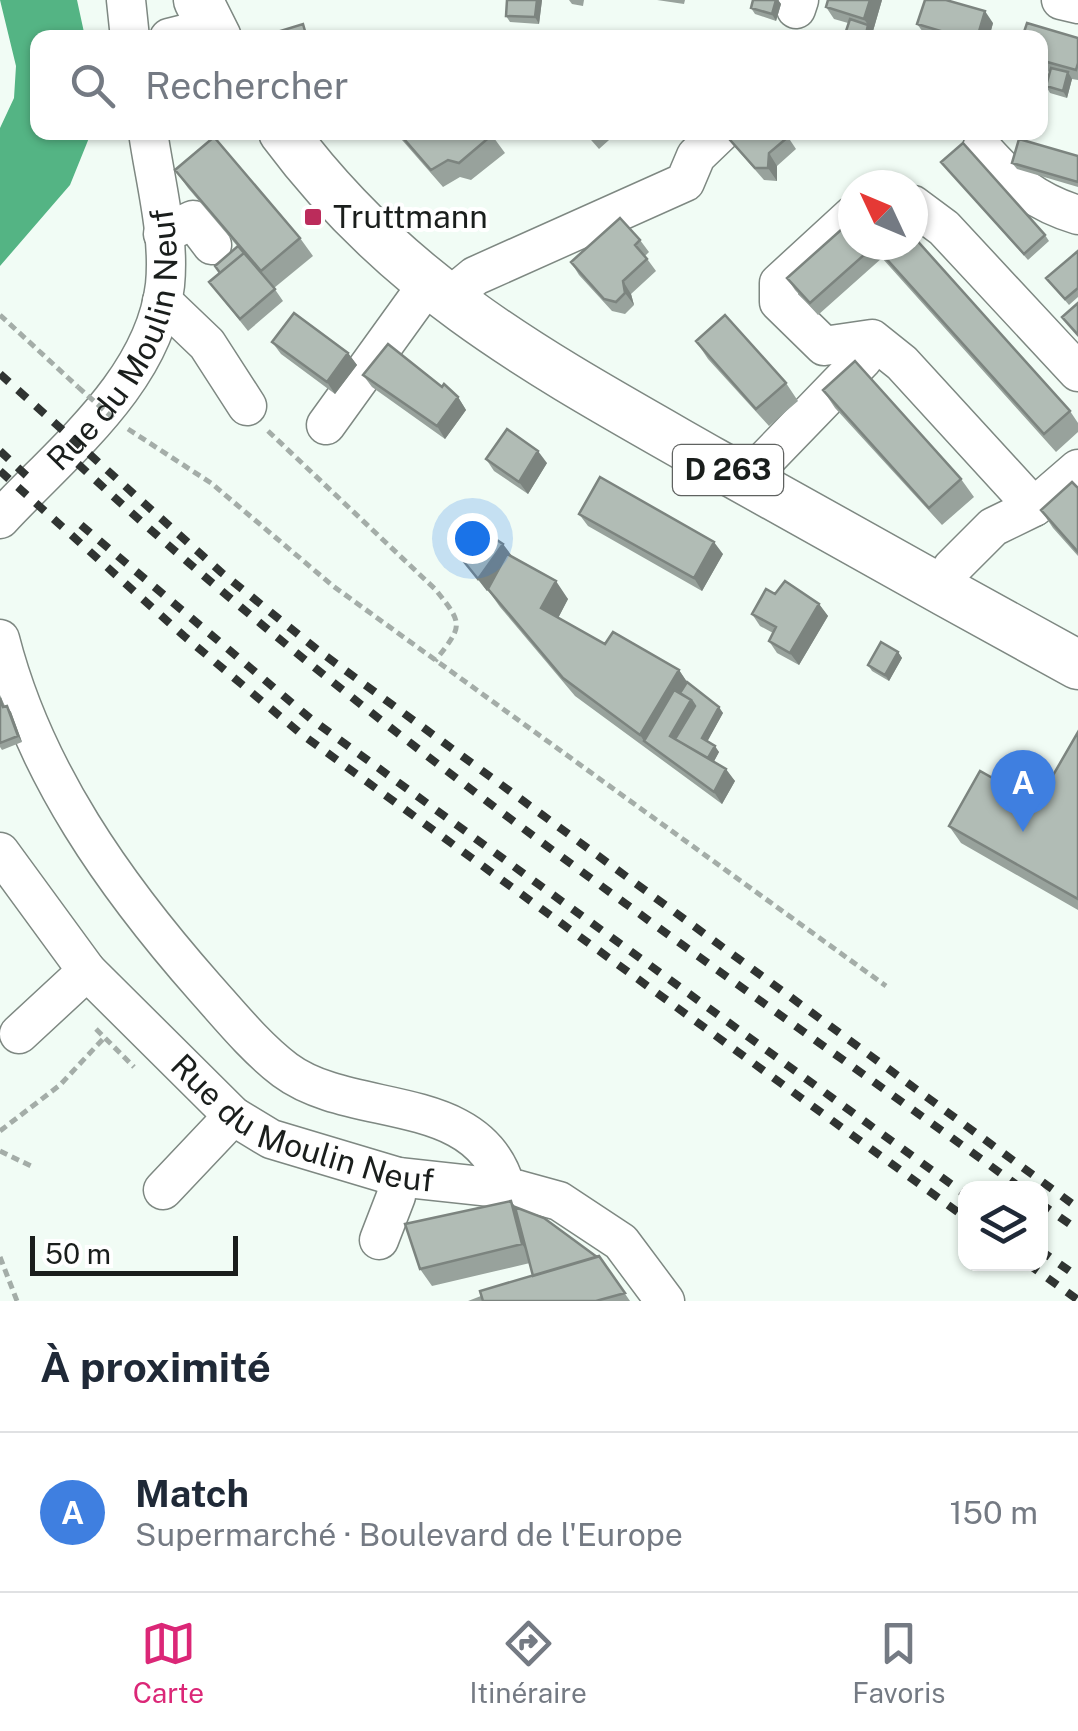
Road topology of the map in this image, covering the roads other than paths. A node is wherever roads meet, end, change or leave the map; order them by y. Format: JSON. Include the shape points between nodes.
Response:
{"nodes":[{"id":1,"x":126,"y":0,"type":"edge"},
{"id":2,"x":198,"y":0,"type":"edge"},
{"id":3,"x":1062,"y":0,"type":"edge"},
{"id":4,"x":1078,"y":4,"type":"edge"},
{"id":5,"x":129,"y":30,"type":"edge"},
{"id":6,"x":211,"y":30,"type":"edge"},
{"id":7,"x":149,"y":140,"type":"edge"},
{"id":8,"x":289,"y":140,"type":"edge"},
{"id":9,"x":713,"y":140,"type":"edge"},
{"id":10,"x":982,"y":148,"type":"dead end"},
{"id":11,"x":1078,"y":215,"type":"edge"},
{"id":12,"x":928,"y":216,"type":"edge"},
{"id":13,"x":838,"y":229,"type":"edge"},
{"id":14,"x":163,"y":234,"type":"junction"},
{"id":15,"x":212,"y":245,"type":"dead end"},
{"id":16,"x":437,"y":292,"type":"junction"},
{"id":17,"x":162,"y":301,"type":"junction"},
{"id":18,"x":1064,"y":326,"type":"edge"},
{"id":19,"x":872,"y":338,"type":"junction"},
{"id":20,"x":1078,"y":372,"type":"edge"},
{"id":21,"x":247,"y":406,"type":"road end"},
{"id":22,"x":326,"y":425,"type":"dead end"},
{"id":23,"x":1078,"y":469,"type":"edge"},
{"id":24,"x":746,"y":480,"type":"junction"},
{"id":25,"x":1034,"y":507,"type":"junction"},
{"id":26,"x":0,"y":518,"type":"edge"},
{"id":27,"x":939,"y":588,"type":"junction"},
{"id":28,"x":0,"y":639,"type":"edge"},
{"id":29,"x":1078,"y":665,"type":"edge"},
{"id":30,"x":0,"y":852,"type":"edge"},
{"id":31,"x":87,"y":971,"type":"junction"},
{"id":32,"x":18,"y":1034,"type":"dead end"},
{"id":33,"x":233,"y":1116,"type":"junction"},
{"id":34,"x":398,"y":1176,"type":"junction"},
{"id":35,"x":506,"y":1188,"type":"junction"},
{"id":36,"x":164,"y":1190,"type":"dead end"},
{"id":37,"x":379,"y":1240,"type":"dead end"},
{"id":38,"x":665,"y":1301,"type":"edge"}],
"edges":[{"from":1,"to":5,"type":"street"},
{"from":2,"to":6,"type":"main road"},
{"from":3,"to":4,"type":"street"},
{"from":7,"to":14,"type":"street","name":"Rue du Moulin Neuf"},
{"from":8,"to":16,"type":"main road","number":"D 263","via":[[340,205]]},
{"from":9,"to":16,"type":"street","via":[[696,156],[685,182]]},
{"from":10,"to":11,"type":"street","via":[[1022,191]]},
{"from":12,"to":18,"type":"street"},
{"from":13,"to":19,"type":"street","via":[[779,283],[779,302],[824,346]]},
{"from":14,"to":15,"type":"street","via":[[192,220]]},
{"from":14,"to":17,"type":"street","name":"Rue du Moulin Neuf"},
{"from":16,"to":22,"type":"street"},
{"from":16,"to":24,"type":"main road","number":"D 263","via":[[593,394]]},
{"from":17,"to":21,"type":"street","via":[[206,344]]},
{"from":17,"to":26,"type":"street","name":"Rue du Moulin Neuf","via":[[153,334],[127,380]]},
{"from":18,"to":20,"type":"street"},
{"from":19,"to":24,"type":"street","via":[[862,361]]},
{"from":19,"to":25,"type":"street"},
{"from":23,"to":25,"type":"street"},
{"from":24,"to":27,"type":"main road","number":"D 263"},
{"from":25,"to":27,"type":"street","via":[[993,528]]},
{"from":27,"to":29,"type":"main road","number":"D 263"},
{"from":28,"to":35,"type":"street","via":[[14,692],[79,821],[174,952],[238,1025],[284,1069],[322,1093],[446,1121],[484,1145]]},
{"from":30,"to":31,"type":"street","name":"Rue du Moulin Neuf"},
{"from":31,"to":32,"type":"street"},
{"from":31,"to":33,"type":"street","name":"Rue du Moulin Neuf"},
{"from":33,"to":34,"type":"street","name":"Rue du Moulin Neuf","via":[[271,1139]]},
{"from":33,"to":36,"type":"street"},
{"from":34,"to":35,"type":"street","name":"Rue du Moulin Neuf"},
{"from":34,"to":37,"type":"street"},
{"from":35,"to":38,"type":"street","name":"Rue du Moulin Neuf","via":[[559,1201],[609,1230]]}]}
